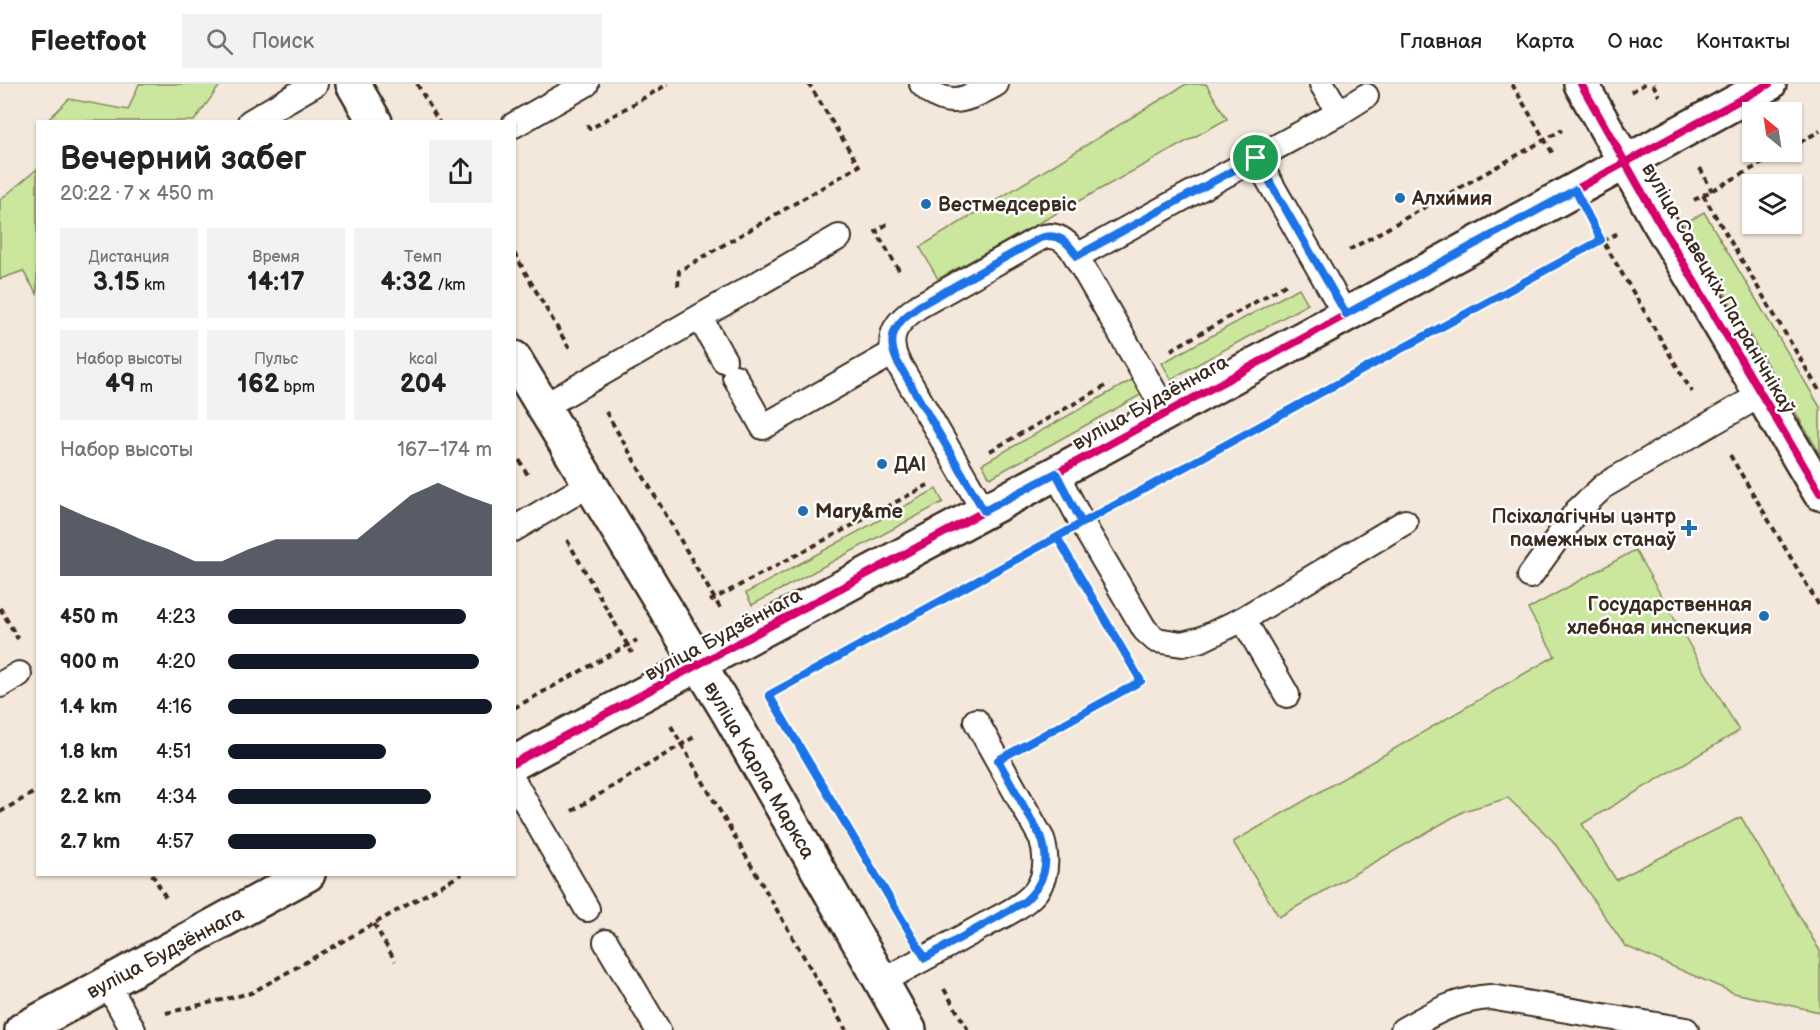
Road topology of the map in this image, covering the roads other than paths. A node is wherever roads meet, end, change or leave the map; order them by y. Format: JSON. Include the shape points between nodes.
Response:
{"nodes":[{"id":1,"x":315,"y":84,"type":"edge"},
{"id":2,"x":353,"y":84,"type":"edge"},
{"id":3,"x":586,"y":84,"type":"edge"},
{"id":4,"x":922,"y":84,"type":"edge"},
{"id":5,"x":996,"y":84,"type":"edge"},
{"id":6,"x":1322,"y":84,"type":"edge"},
{"id":7,"x":1581,"y":84,"type":"edge"},
{"id":8,"x":1768,"y":84,"type":"edge"},
{"id":9,"x":1366,"y":96,"type":"dead end"},
{"id":10,"x":1338,"y":112,"type":"junction"},
{"id":11,"x":253,"y":120,"type":"edge"},
{"id":12,"x":374,"y":120,"type":"edge"},
{"id":13,"x":516,"y":124,"type":"edge"},
{"id":14,"x":1256,"y":158,"type":"junction"},
{"id":15,"x":1627,"y":162,"type":"junction"},
{"id":16,"x":839,"y":237,"type":"dead end"},
{"id":17,"x":1077,"y":256,"type":"junction"},
{"id":18,"x":1346,"y":314,"type":"junction"},
{"id":19,"x":700,"y":318,"type":"junction"},
{"id":20,"x":893,"y":352,"type":"junction"},
{"id":21,"x":516,"y":361,"type":"edge"},
{"id":22,"x":1762,"y":394,"type":"junction"},
{"id":23,"x":543,"y":407,"type":"junction"},
{"id":24,"x":1166,"y":412,"type":"junction"},
{"id":25,"x":1056,"y":473,"type":"junction"},
{"id":26,"x":590,"y":483,"type":"junction"},
{"id":27,"x":1820,"y":492,"type":"edge"},
{"id":28,"x":984,"y":511,"type":"junction"},
{"id":29,"x":1405,"y":522,"type":"dead end"},
{"id":30,"x":516,"y":528,"type":"edge"},
{"id":31,"x":1530,"y":576,"type":"dead end"},
{"id":32,"x":1243,"y":619,"type":"junction"},
{"id":33,"x":700,"y":665,"type":"junction"},
{"id":34,"x":1287,"y":695,"type":"dead end"},
{"id":35,"x":976,"y":721,"type":"dead end"},
{"id":36,"x":516,"y":762,"type":"edge"},
{"id":37,"x":516,"y":786,"type":"edge"},
{"id":38,"x":304,"y":876,"type":"edge"},
{"id":39,"x":587,"y":909,"type":"dead end"},
{"id":40,"x":606,"y":942,"type":"dead end"},
{"id":41,"x":882,"y":981,"type":"junction"},
{"id":42,"x":106,"y":984,"type":"junction"},
{"id":43,"x":131,"y":1026,"type":"edge"},
{"id":44,"x":22,"y":1030,"type":"edge"},
{"id":45,"x":658,"y":1030,"type":"edge"},
{"id":46,"x":909,"y":1030,"type":"edge"},
{"id":47,"x":1404,"y":1030,"type":"edge"},
{"id":48,"x":1686,"y":1030,"type":"edge"}],
"edges":[{"from":1,"to":11,"type":"lane"},
{"from":2,"to":12,"type":"street"},
{"from":3,"to":13,"type":"lane"},
{"from":4,"to":5,"type":"lane","via":[[937,97],[956,100]]},
{"from":6,"to":10,"type":"lane"},
{"from":7,"to":15,"type":"street","name":"вуліца Савецкіх Пагранічнікаў"},
{"from":8,"to":15,"type":"street","name":"вуліца Будзённага"},
{"from":9,"to":10,"type":"lane"},
{"from":10,"to":14,"type":"lane"},
{"from":14,"to":17,"type":"lane"},
{"from":14,"to":18,"type":"lane"},
{"from":15,"to":18,"type":"street","name":"вуліца Будзённага"},
{"from":15,"to":22,"type":"street","name":"вуліца Савецкіх Пагранічнікаў"},
{"from":16,"to":19,"type":"lane"},
{"from":17,"to":20,"type":"lane","via":[[1062,239],[1048,235],[901,319],[892,335]]},
{"from":17,"to":24,"type":"lane"},
{"from":18,"to":24,"type":"street","name":"вуліца Будзённага"},
{"from":19,"to":20,"type":"lane","via":[[764,427]]},
{"from":19,"to":23,"type":"lane"},
{"from":20,"to":28,"type":"lane"},
{"from":21,"to":23,"type":"street","name":"вуліца Карла Маркса"},
{"from":22,"to":27,"type":"street","name":"вуліца Савецкіх Пагранічнікаў"},
{"from":22,"to":31,"type":"lane","via":[[1621,474],[1590,497]]},
{"from":23,"to":26,"type":"street","name":"вуліца Карла Маркса"},
{"from":24,"to":25,"type":"street","name":"вуліца Будзённага"},
{"from":25,"to":28,"type":"street","name":"вуліца Будзённага"},
{"from":25,"to":32,"type":"lane","via":[[1136,616],[1156,640],[1182,644]]},
{"from":26,"to":30,"type":"lane"},
{"from":26,"to":33,"type":"street","name":"вуліца Карла Маркса"},
{"from":28,"to":33,"type":"street","name":"вуліца Будзённага"},
{"from":29,"to":32,"type":"lane"},
{"from":32,"to":34,"type":"lane"},
{"from":33,"to":36,"type":"street","name":"вуліца Будзённага"},
{"from":33,"to":41,"type":"street","name":"вуліца Карла Маркса"},
{"from":35,"to":41,"type":"lane","via":[[1042,839],[1046,859],[1043,880],[1024,902]]},
{"from":37,"to":39,"type":"lane"},
{"from":38,"to":42,"type":"street","name":"вуліца Будзённага"},
{"from":40,"to":45,"type":"lane"},
{"from":41,"to":46,"type":"street","name":"вуліца Карла Маркса"},
{"from":42,"to":43,"type":"lane"},
{"from":42,"to":44,"type":"street","name":"вуліца Будзённага"},
{"from":47,"to":48,"type":"lane","via":[[1450,1004],[1490,997]]}]}
